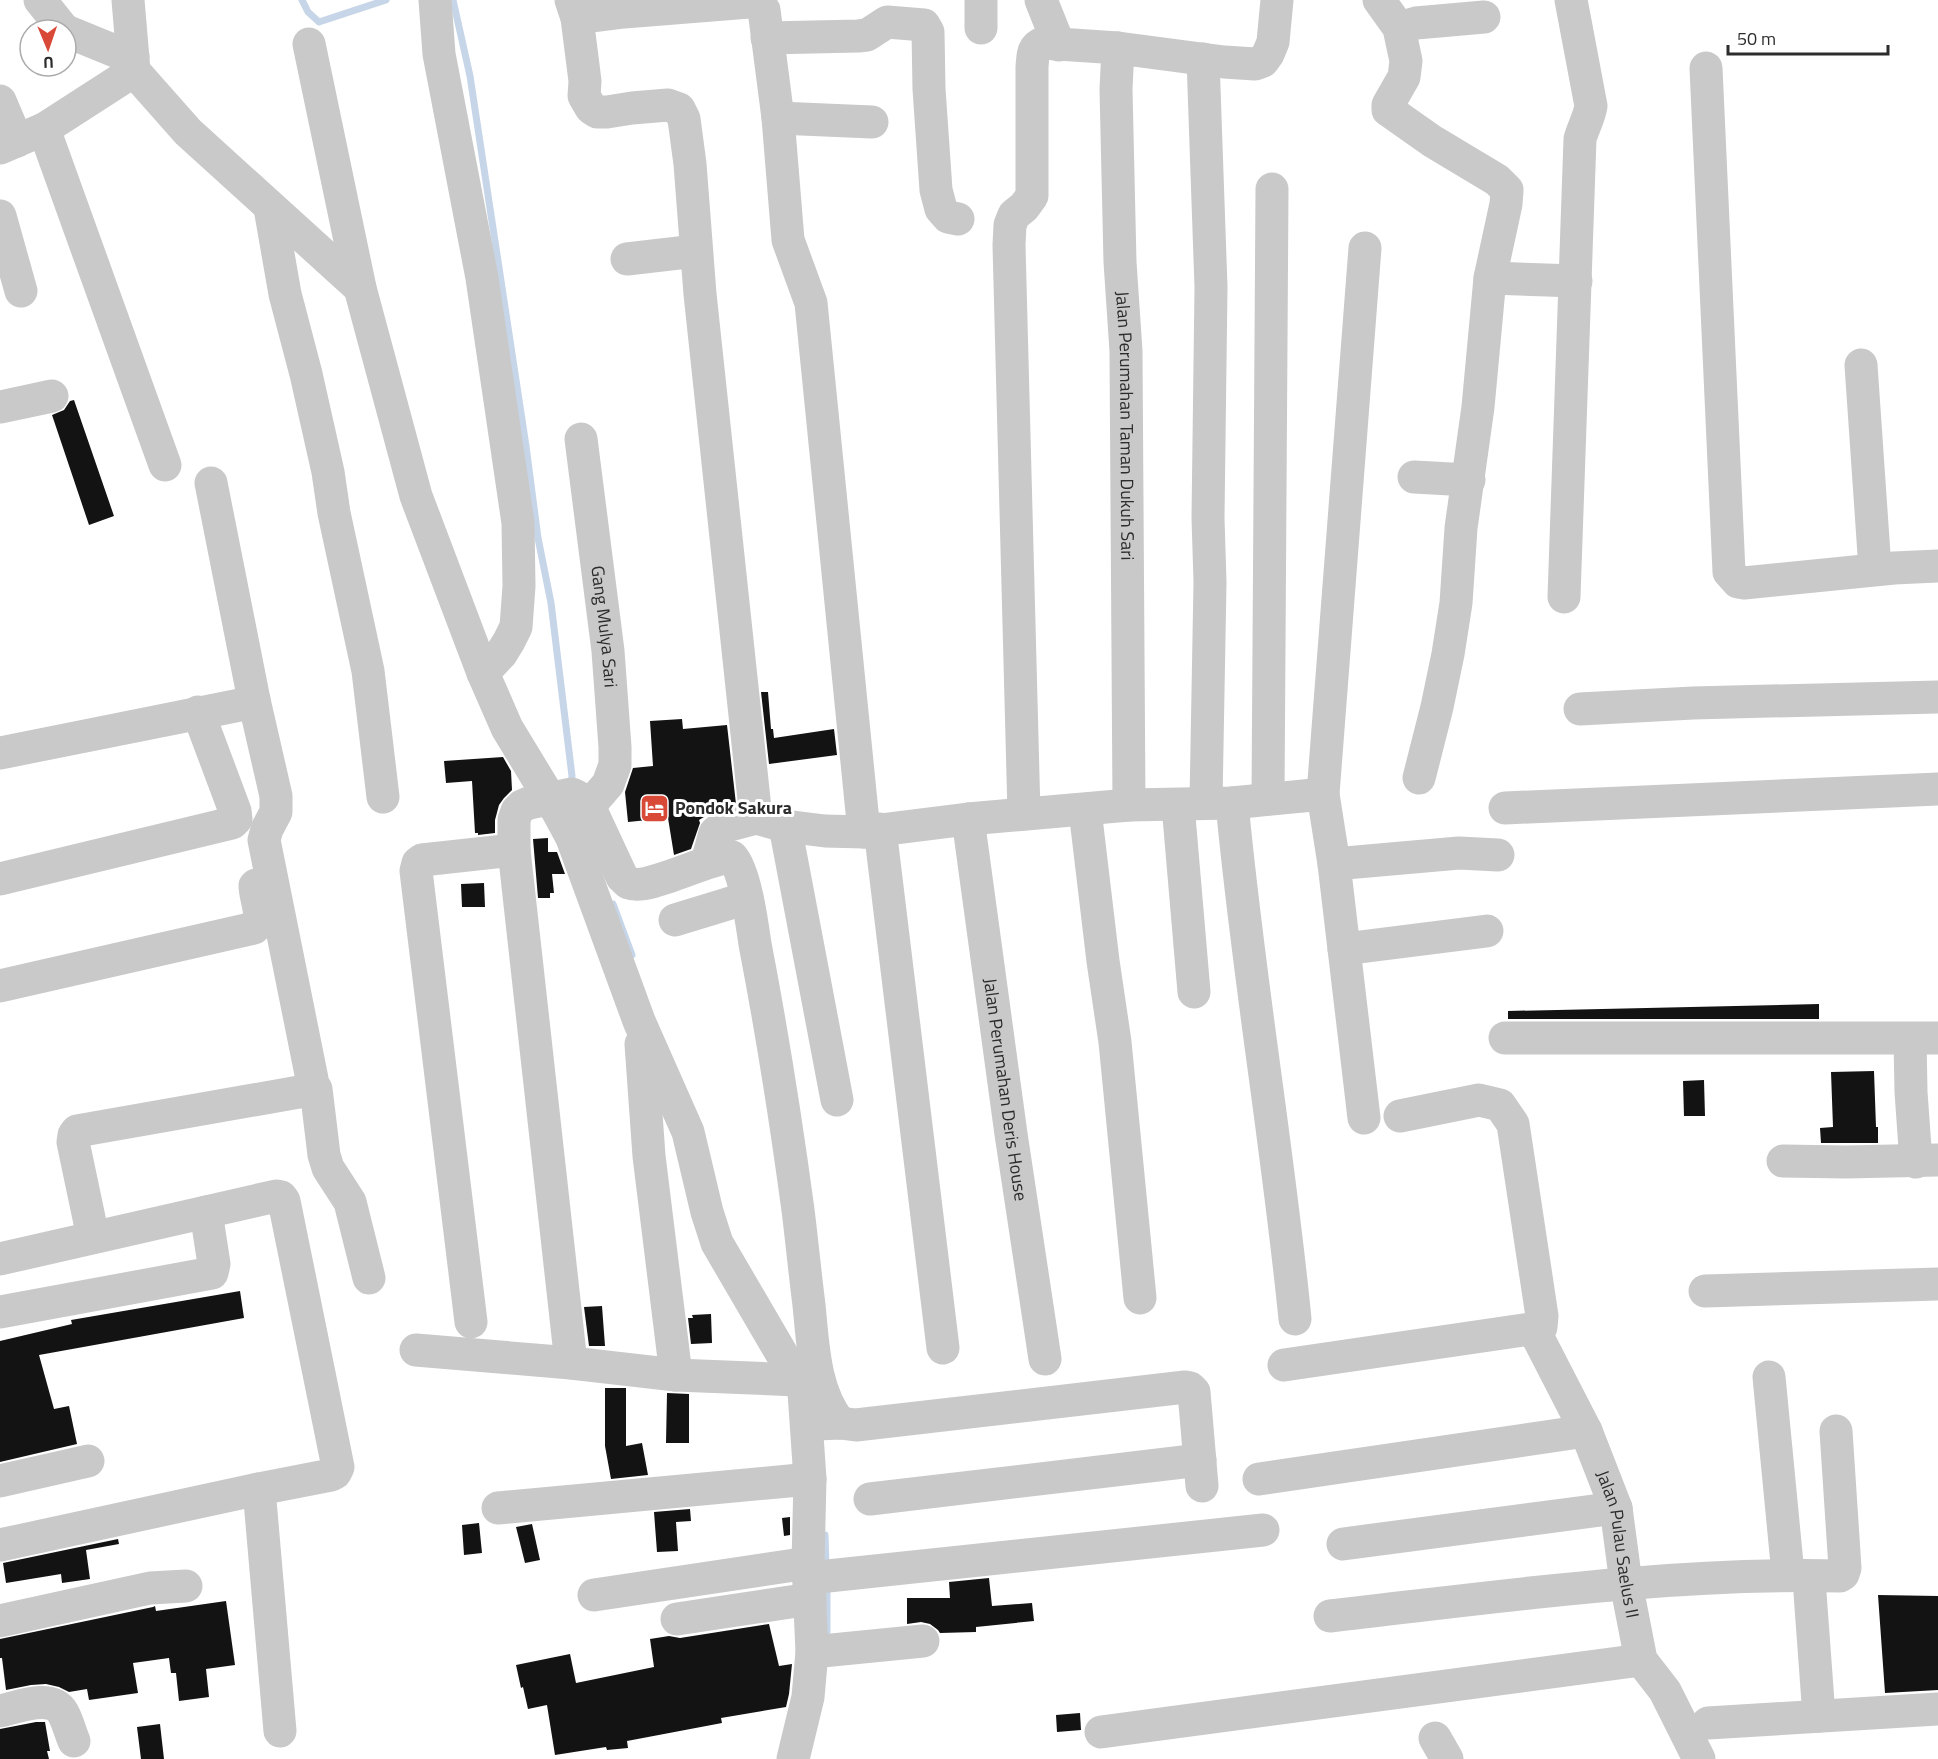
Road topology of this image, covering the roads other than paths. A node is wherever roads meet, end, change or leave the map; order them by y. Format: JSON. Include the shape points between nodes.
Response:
{"nodes":[{"id":1,"x":40,"y":0,"type":"edge"},
{"id":2,"x":128,"y":0,"type":"edge"},
{"id":3,"x":435,"y":0,"type":"edge"},
{"id":4,"x":1041,"y":0,"type":"edge"},
{"id":5,"x":1277,"y":0,"type":"edge"},
{"id":6,"x":1379,"y":0,"type":"edge"},
{"id":7,"x":1571,"y":0,"type":"edge"},
{"id":8,"x":574,"y":9,"type":"edge"},
{"id":9,"x":1484,"y":17,"type":"dead end"},
{"id":10,"x":55,"y":18,"type":"edge"},
{"id":11,"x":1399,"y":28,"type":"junction"},
{"id":12,"x":78,"y":35,"type":"edge"},
{"id":13,"x":767,"y":38,"type":"junction"},
{"id":14,"x":309,"y":44,"type":"dead end"},
{"id":15,"x":1059,"y":45,"type":"junction"},
{"id":16,"x":1118,"y":48,"type":"junction"},
{"id":17,"x":1203,"y":59,"type":"junction"},
{"id":18,"x":134,"y":64,"type":"junction"},
{"id":19,"x":1706,"y":68,"type":"dead end"},
{"id":20,"x":0,"y":101,"type":"edge"},
{"id":21,"x":778,"y":118,"type":"junction"},
{"id":22,"x":872,"y":122,"type":"dead end"},
{"id":23,"x":21,"y":139,"type":"edge"},
{"id":24,"x":1272,"y":189,"type":"dead end"},
{"id":25,"x":270,"y":208,"type":"junction"},
{"id":26,"x":0,"y":216,"type":"edge"},
{"id":27,"x":958,"y":219,"type":"dead end"},
{"id":28,"x":1365,"y":248,"type":"dead end"},
{"id":29,"x":696,"y":251,"type":"junction"},
{"id":30,"x":627,"y":259,"type":"dead end"},
{"id":31,"x":1490,"y":278,"type":"junction"},
{"id":32,"x":1576,"y":281,"type":"junction"},
{"id":33,"x":360,"y":288,"type":"junction"},
{"id":34,"x":21,"y":291,"type":"dead end"},
{"id":35,"x":1861,"y":365,"type":"dead end"},
{"id":36,"x":52,"y":396,"type":"dead end"},
{"id":37,"x":0,"y":407,"type":"edge"},
{"id":38,"x":581,"y":439,"type":"dead end"},
{"id":39,"x":165,"y":465,"type":"dead end"},
{"id":40,"x":1414,"y":477,"type":"dead end"},
{"id":41,"x":1469,"y":480,"type":"junction"},
{"id":42,"x":211,"y":483,"type":"dead end"},
{"id":43,"x":1938,"y":566,"type":"edge"},
{"id":44,"x":1875,"y":570,"type":"junction"},
{"id":45,"x":1564,"y":597,"type":"dead end"},
{"id":46,"x":483,"y":673,"type":"junction"},
{"id":47,"x":1938,"y":697,"type":"edge"},
{"id":48,"x":254,"y":700,"type":"junction"},
{"id":49,"x":1580,"y":710,"type":"dead end"},
{"id":50,"x":198,"y":712,"type":"junction"},
{"id":51,"x":0,"y":753,"type":"edge"},
{"id":52,"x":1419,"y":778,"type":"dead end"},
{"id":53,"x":1938,"y":789,"type":"edge"},
{"id":54,"x":1323,"y":794,"type":"junction"},
{"id":55,"x":383,"y":797,"type":"dead end"},
{"id":56,"x":1938,"y":798,"type":"edge"},
{"id":57,"x":566,"y":799,"type":"junction"},
{"id":58,"x":1268,"y":799,"type":"junction"},
{"id":59,"x":1897,"y":800,"type":"dead end"},
{"id":60,"x":1206,"y":803,"type":"junction"},
{"id":61,"x":1129,"y":805,"type":"junction"},
{"id":62,"x":1505,"y":808,"type":"dead end"},
{"id":63,"x":1085,"y":810,"type":"junction"},
{"id":64,"x":1024,"y":814,"type":"junction"},
{"id":65,"x":968,"y":819,"type":"junction"},
{"id":66,"x":770,"y":822,"type":"junction"},
{"id":67,"x":872,"y":830,"type":"junction"},
{"id":68,"x":513,"y":850,"type":"junction"},
{"id":69,"x":1498,"y":855,"type":"dead end"},
{"id":70,"x":707,"y":862,"type":"junction"},
{"id":71,"x":1334,"y":864,"type":"junction"},
{"id":72,"x":0,"y":879,"type":"edge"},
{"id":73,"x":272,"y":879,"type":"junction"},
{"id":74,"x":747,"y":898,"type":"junction"},
{"id":75,"x":675,"y":920,"type":"dead end"},
{"id":76,"x":1487,"y":931,"type":"dead end"},
{"id":77,"x":1344,"y":949,"type":"junction"},
{"id":78,"x":0,"y":986,"type":"edge"},
{"id":79,"x":1194,"y":992,"type":"dead end"},
{"id":80,"x":639,"y":1021,"type":"junction"},
{"id":81,"x":1505,"y":1038,"type":"dead end"},
{"id":82,"x":1924,"y":1039,"type":"edge"},
{"id":83,"x":312,"y":1079,"type":"dead end"},
{"id":84,"x":837,"y":1100,"type":"dead end"},
{"id":85,"x":1400,"y":1116,"type":"dead end"},
{"id":86,"x":1364,"y":1118,"type":"dead end"},
{"id":87,"x":1783,"y":1161,"type":"dead end"},
{"id":88,"x":1927,"y":1161,"type":"edge"},
{"id":89,"x":206,"y":1212,"type":"junction"},
{"id":90,"x":93,"y":1237,"type":"junction"},
{"id":91,"x":0,"y":1259,"type":"edge"},
{"id":92,"x":369,"y":1278,"type":"dead end"},
{"id":93,"x":1938,"y":1284,"type":"edge"},
{"id":94,"x":1705,"y":1291,"type":"dead end"},
{"id":95,"x":1140,"y":1298,"type":"dead end"},
{"id":96,"x":0,"y":1312,"type":"edge"},
{"id":97,"x":1295,"y":1319,"type":"dead end"},
{"id":98,"x":471,"y":1322,"type":"dead end"},
{"id":99,"x":1534,"y":1330,"type":"junction"},
{"id":100,"x":943,"y":1348,"type":"dead end"},
{"id":101,"x":416,"y":1350,"type":"dead end"},
{"id":102,"x":1045,"y":1359,"type":"dead end"},
{"id":103,"x":572,"y":1363,"type":"junction"},
{"id":104,"x":1284,"y":1365,"type":"dead end"},
{"id":105,"x":676,"y":1375,"type":"junction"},
{"id":106,"x":1769,"y":1377,"type":"dead end"},
{"id":107,"x":798,"y":1380,"type":"junction"},
{"id":108,"x":822,"y":1424,"type":"junction"},
{"id":109,"x":1586,"y":1431,"type":"junction"},
{"id":110,"x":1836,"y":1431,"type":"dead end"},
{"id":111,"x":88,"y":1461,"type":"dead end"},
{"id":112,"x":810,"y":1479,"type":"junction"},
{"id":113,"x":1259,"y":1479,"type":"dead end"},
{"id":114,"x":0,"y":1481,"type":"edge"},
{"id":115,"x":259,"y":1489,"type":"junction"},
{"id":116,"x":870,"y":1499,"type":"dead end"},
{"id":117,"x":498,"y":1508,"type":"dead end"},
{"id":118,"x":1616,"y":1509,"type":"junction"},
{"id":119,"x":1263,"y":1530,"type":"dead end"},
{"id":120,"x":1342,"y":1544,"type":"dead end"},
{"id":121,"x":0,"y":1545,"type":"edge"},
{"id":122,"x":816,"y":1579,"type":"junction"},
{"id":123,"x":1626,"y":1583,"type":"junction"},
{"id":124,"x":1799,"y":1584,"type":"junction"},
{"id":125,"x":186,"y":1586,"type":"dead end"},
{"id":126,"x":594,"y":1595,"type":"dead end"},
{"id":127,"x":1330,"y":1616,"type":"dead end"},
{"id":128,"x":677,"y":1619,"type":"dead end"},
{"id":129,"x":0,"y":1621,"type":"edge"},
{"id":130,"x":923,"y":1641,"type":"dead end"},
{"id":131,"x":821,"y":1651,"type":"junction"},
{"id":132,"x":1641,"y":1660,"type":"junction"},
{"id":133,"x":1938,"y":1709,"type":"edge"},
{"id":134,"x":0,"y":1711,"type":"edge"},
{"id":135,"x":1819,"y":1716,"type":"junction"},
{"id":136,"x":1708,"y":1723,"type":"dead end"},
{"id":137,"x":280,"y":1731,"type":"dead end"},
{"id":138,"x":1101,"y":1732,"type":"dead end"},
{"id":139,"x":74,"y":1740,"type":"dead end"},
{"id":140,"x":793,"y":1759,"type":"edge"},
{"id":141,"x":1699,"y":1759,"type":"edge"}],
"edges":[{"from":1,"to":10,"type":"street"},
{"from":2,"to":18,"type":"street"},
{"from":3,"to":46,"type":"street","via":[[439,54],[482,278],[518,523],[516,627],[501,654]]},
{"from":4,"to":15,"type":"street"},
{"from":5,"to":17,"type":"street","via":[[1273,42],[1263,61],[1255,64]]},
{"from":6,"to":11,"type":"street"},
{"from":7,"to":32,"type":"street","via":[[1591,106],[1580,139]]},
{"from":8,"to":13,"type":"street","via":[[624,12],[757,3],[764,10]]},
{"from":8,"to":29,"type":"street","via":[[584,96],[591,108],[597,112],[668,105],[679,109],[689,155]]},
{"from":9,"to":11,"type":"street"},
{"from":11,"to":31,"type":"street","via":[[1406,71],[1388,110],[1507,190]]},
{"from":12,"to":18,"type":"street"},
{"from":13,"to":21,"type":"street"},
{"from":13,"to":27,"type":"street","via":[[867,35],[887,22],[924,26],[928,32],[936,190],[941,209],[948,217]]},
{"from":14,"to":33,"type":"street"},
{"from":15,"to":16,"type":"street"},
{"from":15,"to":64,"type":"street","via":[[1043,43],[1033,51],[1032,196],[1010,225]]},
{"from":16,"to":17,"type":"street"},
{"from":16,"to":61,"type":"street","name":"Jalan Perumahan Taman Dukuh Sari","via":[[1120,262],[1126,351]]},
{"from":17,"to":60,"type":"street","via":[[1211,287]]},
{"from":18,"to":23,"type":"street"},
{"from":18,"to":25,"type":"street","via":[[189,132]]},
{"from":19,"to":44,"type":"street","via":[[1729,572],[1744,583]]},
{"from":20,"to":23,"type":"street"},
{"from":21,"to":22,"type":"street"},
{"from":21,"to":67,"type":"street","via":[[788,240],[811,303]]},
{"from":23,"to":39,"type":"street"},
{"from":24,"to":58,"type":"street"},
{"from":25,"to":33,"type":"street"},
{"from":25,"to":55,"type":"street","via":[[285,294],[328,472],[368,671]]},
{"from":26,"to":34,"type":"street"},
{"from":28,"to":54,"type":"street"},
{"from":29,"to":30,"type":"street"},
{"from":29,"to":66,"type":"street"},
{"from":31,"to":32,"type":"street"},
{"from":31,"to":41,"type":"street"},
{"from":32,"to":45,"type":"street"},
{"from":33,"to":46,"type":"street","via":[[416,496]]},
{"from":35,"to":44,"type":"street"},
{"from":36,"to":37,"type":"street"},
{"from":38,"to":57,"type":"street","name":"Gang Mulya Sari","via":[[608,651],[615,765],[608,784]]},
{"from":40,"to":41,"type":"street"},
{"from":41,"to":52,"type":"street","via":[[1448,654]]},
{"from":42,"to":48,"type":"street"},
{"from":43,"to":44,"type":"street"},
{"from":46,"to":57,"type":"street","via":[[507,728]]},
{"from":47,"to":49,"type":"street"},
{"from":48,"to":50,"type":"street"},
{"from":48,"to":73,"type":"street","via":[[276,796],[276,812],[264,840]]},
{"from":50,"to":51,"type":"street"},
{"from":50,"to":72,"type":"street","via":[[235,811],[232,823]]},
{"from":53,"to":62,"type":"street"},
{"from":54,"to":58,"type":"street"},
{"from":54,"to":71,"type":"street"},
{"from":56,"to":59,"type":"street"},
{"from":57,"to":68,"type":"street","via":[[529,803],[518,811]]},
{"from":57,"to":70,"type":"street","via":[[627,882],[648,883]]},
{"from":57,"to":80,"type":"street","via":[[558,812],[572,838]]},
{"from":58,"to":60,"type":"street"},
{"from":60,"to":61,"type":"street"},
{"from":60,"to":79,"type":"street"},
{"from":60,"to":97,"type":"street","via":[[1241,899]]},
{"from":61,"to":63,"type":"street"},
{"from":63,"to":64,"type":"street"},
{"from":63,"to":95,"type":"street","via":[[1115,1042]]},
{"from":64,"to":65,"type":"street"},
{"from":65,"to":67,"type":"street"},
{"from":65,"to":102,"type":"street","name":"Jalan Perumahan Deris House"},
{"from":66,"to":67,"type":"street","via":[[825,831]]},
{"from":66,"to":70,"type":"street","via":[[722,827],[715,833]]},
{"from":66,"to":84,"type":"street"},
{"from":67,"to":100,"type":"street"},
{"from":68,"to":98,"type":"street","via":[[422,860],[416,871]]},
{"from":68,"to":103,"type":"street"},
{"from":69,"to":71,"type":"street","via":[[1459,853]]},
{"from":70,"to":74,"type":"street","via":[[732,857]]},
{"from":71,"to":77,"type":"street"},
{"from":73,"to":78,"type":"street","via":[[255,886],[261,920],[254,928]]},
{"from":73,"to":83,"type":"street"},
{"from":74,"to":75,"type":"street"},
{"from":74,"to":108,"type":"street","via":[[777,1059],[814,1356],[835,1417]]},
{"from":76,"to":77,"type":"street"},
{"from":77,"to":86,"type":"street"},
{"from":80,"to":105,"type":"street","via":[[649,1156]]},
{"from":80,"to":107,"type":"street","via":[[688,1132],[717,1243]]},
{"from":81,"to":82,"type":"street"},
{"from":82,"to":88,"type":"street","via":[[1911,1092]]},
{"from":85,"to":99,"type":"street","via":[[1479,1100],[1500,1105],[1513,1124],[1542,1316],[1541,1327]]},
{"from":87,"to":88,"type":"street"},
{"from":89,"to":90,"type":"street"},
{"from":89,"to":96,"type":"street","via":[[212,1273]]},
{"from":89,"to":115,"type":"street","via":[[276,1196],[284,1200],[338,1463],[331,1475]]},
{"from":90,"to":91,"type":"street"},
{"from":90,"to":92,"type":"street","via":[[73,1142],[77,1131],[316,1089],[326,1161],[350,1202]]},
{"from":93,"to":94,"type":"street"},
{"from":99,"to":104,"type":"street"},
{"from":99,"to":109,"type":"street","name":"Jalan Pulau Saelus II"},
{"from":101,"to":103,"type":"street"},
{"from":103,"to":105,"type":"street"},
{"from":105,"to":107,"type":"street"},
{"from":106,"to":124,"type":"street"},
{"from":107,"to":108,"type":"street"},
{"from":108,"to":112,"type":"street"},
{"from":108,"to":116,"type":"street","via":[[856,1425],[1185,1387],[1194,1392],[1201,1473]]},
{"from":109,"to":113,"type":"street"},
{"from":109,"to":118,"type":"street","name":"Jalan Pulau Saelus II"},
{"from":110,"to":124,"type":"street","via":[[1845,1571]]},
{"from":111,"to":114,"type":"street"},
{"from":112,"to":117,"type":"street"},
{"from":112,"to":122,"type":"street"},
{"from":115,"to":121,"type":"street"},
{"from":115,"to":137,"type":"street"},
{"from":118,"to":120,"type":"street"},
{"from":118,"to":123,"type":"street","name":"Jalan Pulau Saelus II"},
{"from":119,"to":122,"type":"street"},
{"from":122,"to":126,"type":"street"},
{"from":122,"to":128,"type":"street"},
{"from":122,"to":131,"type":"street"},
{"from":123,"to":124,"type":"street"},
{"from":123,"to":127,"type":"street"},
{"from":123,"to":132,"type":"street","name":"Jalan Pulau Saelus II"},
{"from":124,"to":135,"type":"street"},
{"from":125,"to":129,"type":"street","via":[[150,1588]]},
{"from":130,"to":131,"type":"street"},
{"from":131,"to":140,"type":"street"},
{"from":132,"to":138,"type":"street"},
{"from":132,"to":141,"type":"street","name":"Jalan Pulau Saelus II","via":[[1665,1691]]},
{"from":133,"to":135,"type":"street"},
{"from":134,"to":139,"type":"street","via":[[41,1702],[54,1704],[63,1712]]},
{"from":135,"to":136,"type":"street"}]}
